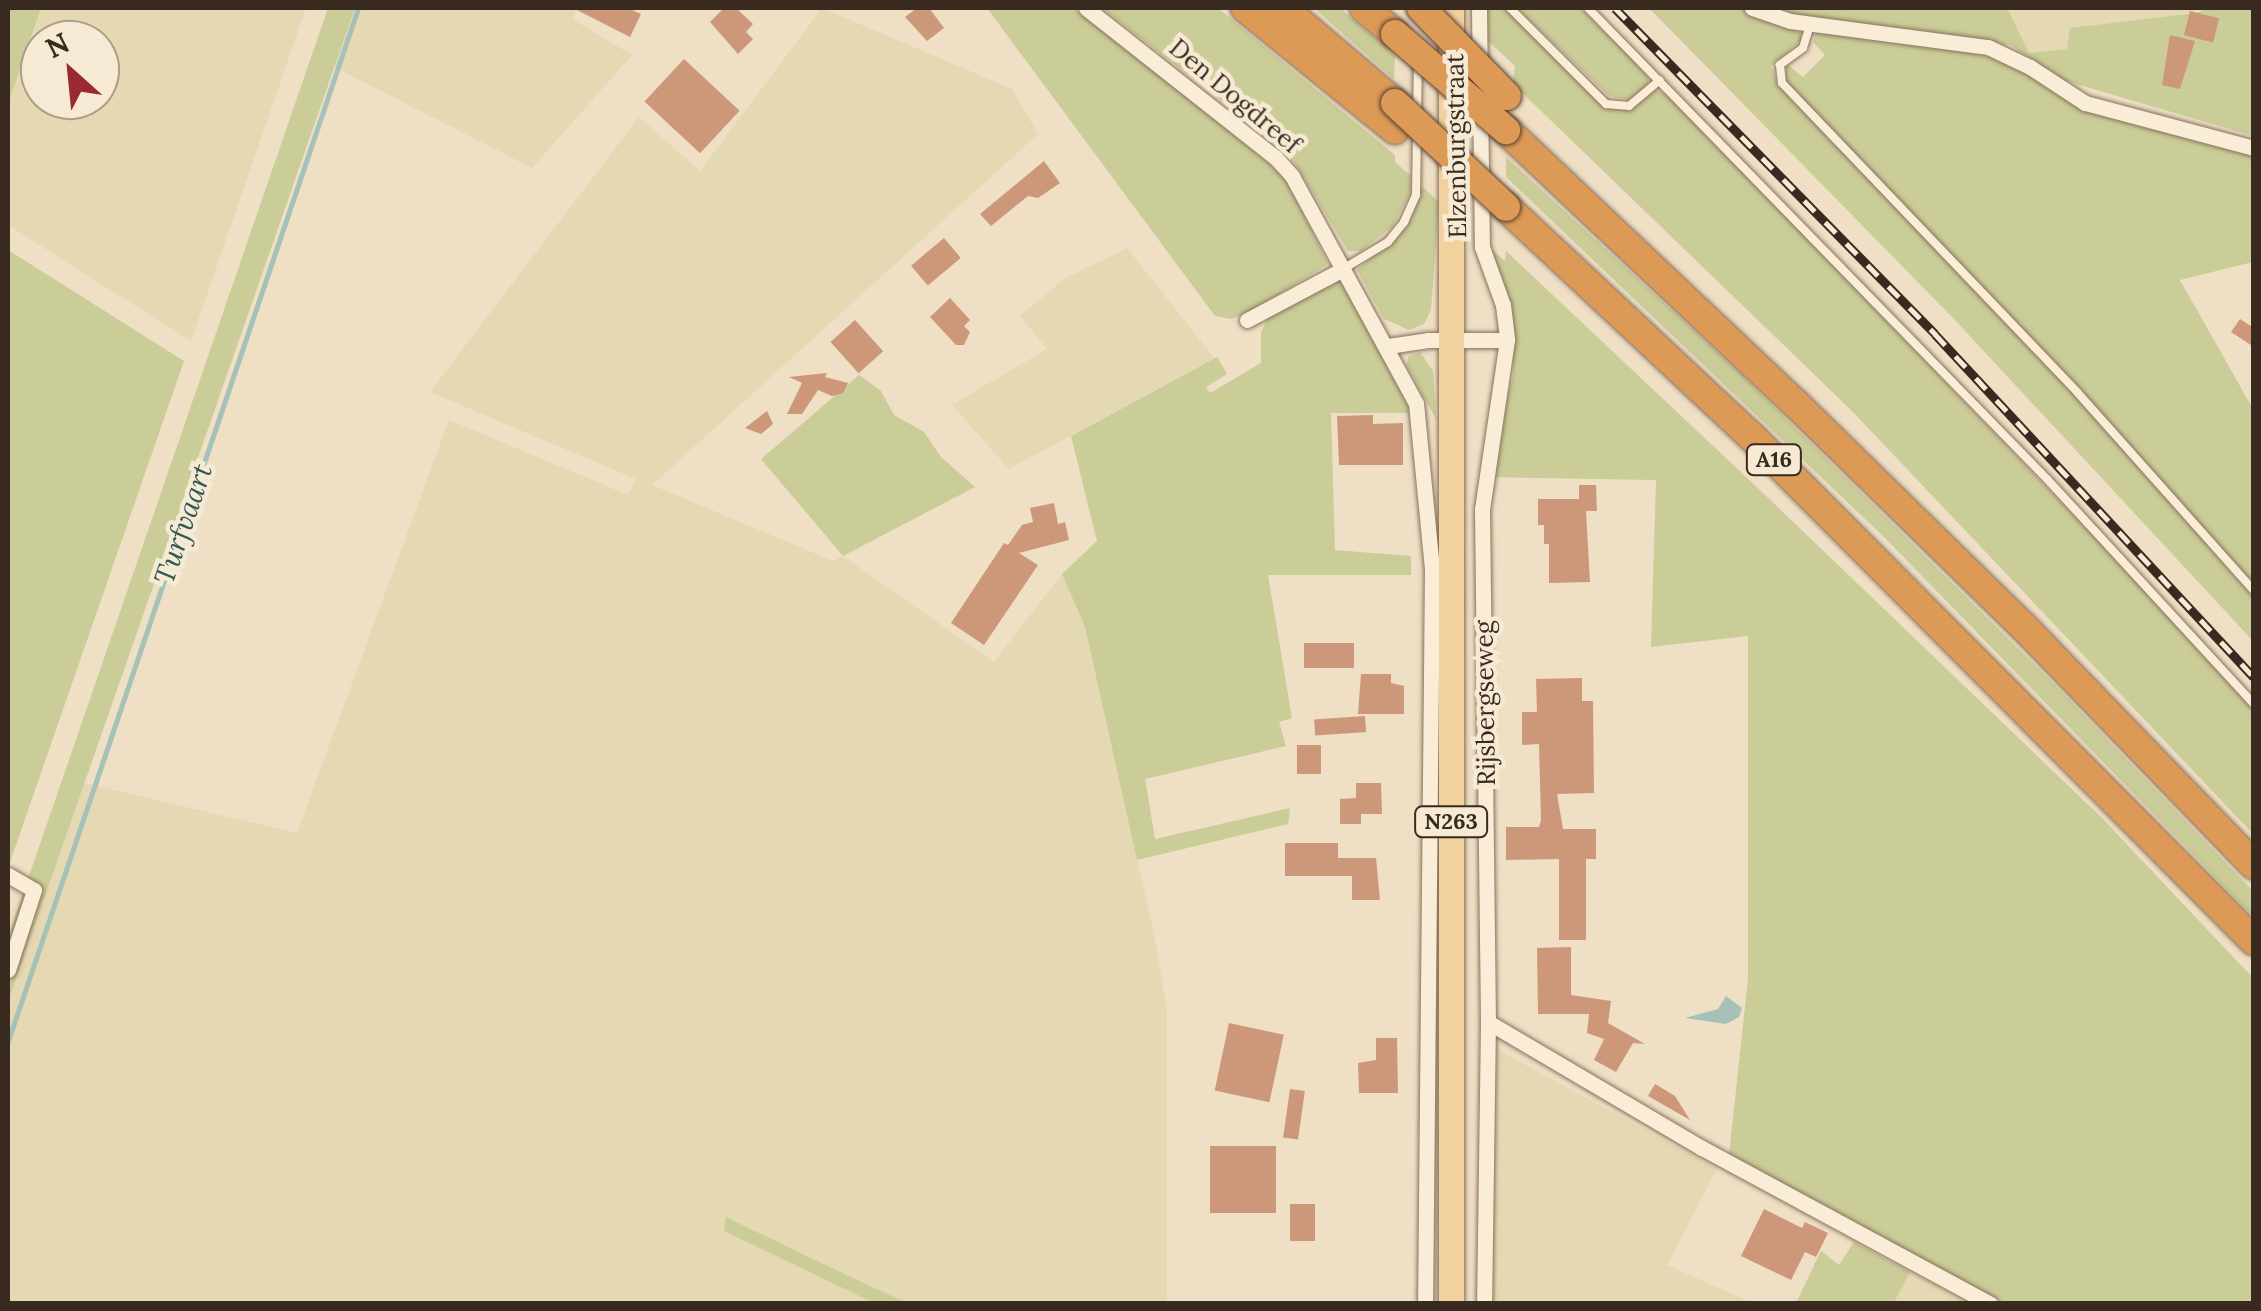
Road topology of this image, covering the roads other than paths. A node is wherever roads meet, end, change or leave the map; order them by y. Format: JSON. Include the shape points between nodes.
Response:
{"nodes":[{"id":1,"x":1086,"y":8,"type":"edge"},
{"id":2,"x":1245,"y":8,"type":"edge"},
{"id":3,"x":1283,"y":8,"type":"edge"},
{"id":4,"x":1364,"y":8,"type":"edge"},
{"id":5,"x":1451,"y":8,"type":"edge"},
{"id":6,"x":1479,"y":8,"type":"edge"},
{"id":7,"x":1510,"y":8,"type":"edge"},
{"id":8,"x":1588,"y":8,"type":"edge"},
{"id":9,"x":1752,"y":8,"type":"edge"},
{"id":10,"x":1414,"y":24,"type":"edge"},
{"id":11,"x":1810,"y":25,"type":"junction"},
{"id":12,"x":1660,"y":80,"type":"junction"},
{"id":13,"x":1395,"y":117,"type":"junction"},
{"id":14,"x":2254,"y":148,"type":"edge"},
{"id":15,"x":1553,"y":172,"type":"junction"},
{"id":16,"x":1343,"y":269,"type":"junction"},
{"id":17,"x":1247,"y":320,"type":"dead end"},
{"id":18,"x":1451,"y":340,"type":"junction"},
{"id":19,"x":1507,"y":340,"type":"junction"},
{"id":20,"x":1388,"y":346,"type":"junction"},
{"id":21,"x":2254,"y":591,"type":"edge"},
{"id":22,"x":2254,"y":704,"type":"edge"},
{"id":23,"x":2254,"y":865,"type":"edge"},
{"id":24,"x":8,"y":874,"type":"edge"},
{"id":25,"x":2254,"y":941,"type":"edge"},
{"id":26,"x":8,"y":970,"type":"edge"},
{"id":27,"x":1488,"y":1022,"type":"junction"},
{"id":28,"x":1424,"y":1304,"type":"edge"},
{"id":29,"x":1452,"y":1304,"type":"edge"},
{"id":30,"x":1484,"y":1304,"type":"edge"},
{"id":31,"x":1990,"y":1304,"type":"edge"}],
"edges":[{"from":1,"to":16,"type":"street","name":"Den Dogdreef","via":[[1275,157]]},
{"from":2,"to":13,"type":"highway","number":"A16"},
{"from":3,"to":13,"type":"highway","number":"A16"},
{"from":4,"to":10,"type":"highway","number":"A16"},
{"from":5,"to":18,"type":"main road","name":"Rijsbergseweg","number":"N263"},
{"from":6,"to":19,"type":"street","name":"Elzenburgstraat","via":[[1482,247],[1503,305]]},
{"from":7,"to":12,"type":"lane","via":[[1606,104],[1629,106]]},
{"from":8,"to":12,"type":"lane"},
{"from":9,"to":11,"type":"street"},
{"from":10,"to":15,"type":"highway","number":"A16","bridge":true,"via":[[1506,130]]},
{"from":10,"to":15,"type":"highway","number":"A16","bridge":true,"via":[[1507,96]]},
{"from":10,"to":16,"type":"lane","via":[[1413,205],[1388,242]]},
{"from":11,"to":14,"type":"street","via":[[1988,48],[2085,103]]},
{"from":11,"to":21,"type":"lane","via":[[1803,48],[1780,65],[1780,80],[2078,392]]},
{"from":12,"to":22,"type":"lane","via":[[2047,479]]},
{"from":13,"to":25,"type":"highway","number":"A16","bridge":true,"via":[[1506,207],[1751,436]]},
{"from":15,"to":23,"type":"highway","number":"A16","via":[[1995,598]]},
{"from":16,"to":17,"type":"street"},
{"from":16,"to":20,"type":"street","name":"Den Dogdreef"},
{"from":18,"to":19,"type":"street"},
{"from":18,"to":20,"type":"street"},
{"from":18,"to":29,"type":"main road","name":"Rijsbergseweg","number":"N263"},
{"from":19,"to":27,"type":"street","name":"Rijsbergseweg","via":[[1482,509]]},
{"from":20,"to":28,"type":"street","name":"Rijsbergseweg","via":[[1416,403],[1432,568]]},
{"from":24,"to":26,"type":"street","via":[[34,890]]},
{"from":27,"to":30,"type":"street","name":"Rijsbergseweg"},
{"from":27,"to":31,"type":"street","via":[[1702,1148]]}]}
